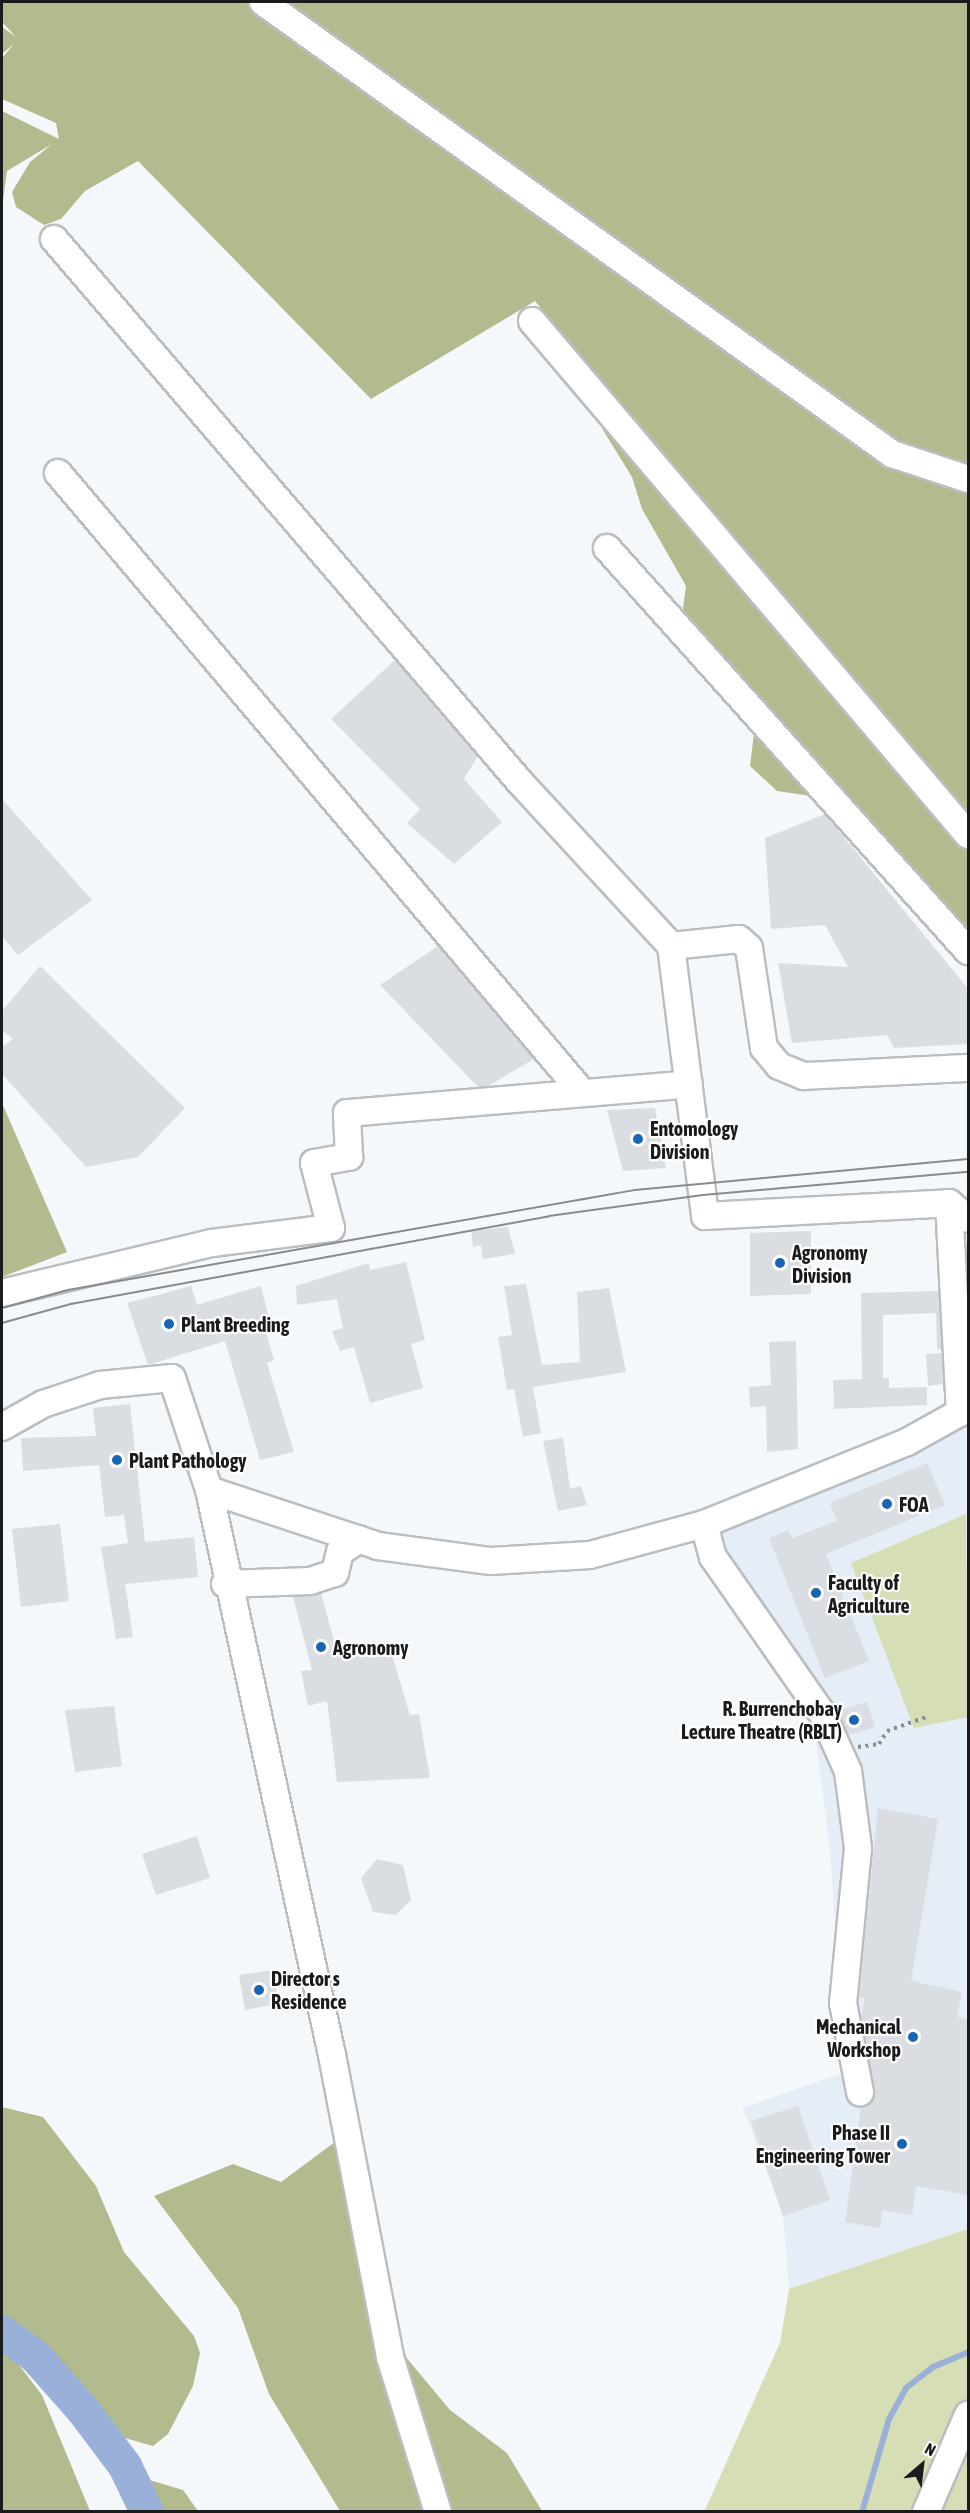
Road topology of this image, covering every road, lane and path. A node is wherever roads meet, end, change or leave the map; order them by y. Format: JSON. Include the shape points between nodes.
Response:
{"nodes":[{"id":1,"x":263,"y":2,"type":"edge"},
{"id":2,"x":54,"y":239,"type":"dead end"},
{"id":3,"x":532,"y":321,"type":"dead end"},
{"id":4,"x":58,"y":473,"type":"dead end"},
{"id":5,"x":969,"y":479,"type":"edge"},
{"id":6,"x":607,"y":548,"type":"dead end"},
{"id":7,"x":969,"y":835,"type":"edge"},
{"id":8,"x":671,"y":946,"type":"junction"},
{"id":9,"x":969,"y":951,"type":"edge"},
{"id":10,"x":969,"y":1068,"type":"edge"},
{"id":11,"x":689,"y":1084,"type":"junction"},
{"id":12,"x":581,"y":1091,"type":"junction"},
{"id":13,"x":949,"y":1203,"type":"junction"},
{"id":14,"x":969,"y":1219,"type":"edge"},
{"id":15,"x":2,"y":1293,"type":"edge"},
{"id":16,"x":964,"y":1410,"type":"edge"},
{"id":17,"x":2,"y":1427,"type":"edge"},
{"id":18,"x":209,"y":1490,"type":"junction"},
{"id":19,"x":704,"y":1524,"type":"junction"},
{"id":20,"x":359,"y":1539,"type":"junction"},
{"id":21,"x":225,"y":1584,"type":"junction"},
{"id":22,"x":926,"y":1717,"type":"dead end"},
{"id":23,"x":834,"y":1745,"type":"junction"},
{"id":24,"x":860,"y":2092,"type":"dead end"},
{"id":25,"x":969,"y":2415,"type":"edge"},
{"id":26,"x":438,"y":2511,"type":"edge"},
{"id":27,"x":926,"y":2511,"type":"edge"}],
"edges":[{"from":1,"to":5,"type":"street","via":[[892,454]]},
{"from":2,"to":8,"type":"street","via":[[519,781]]},
{"from":3,"to":7,"type":"street"},
{"from":4,"to":12,"type":"street"},
{"from":6,"to":9,"type":"street"},
{"from":8,"to":10,"type":"street","via":[[739,939],[749,948],[764,1048],[779,1066],[804,1076]]},
{"from":8,"to":11,"type":"street"},
{"from":11,"to":12,"type":"street"},
{"from":11,"to":13,"type":"street","via":[[705,1216]]},
{"from":12,"to":15,"type":"street","via":[[347,1113],[350,1157],[314,1163],[331,1228],[212,1243]]},
{"from":13,"to":14,"type":"street"},
{"from":13,"to":16,"type":"street"},
{"from":16,"to":19,"type":"street","via":[[907,1442]]},
{"from":17,"to":18,"type":"street","via":[[43,1404],[100,1385],[172,1378]]},
{"from":18,"to":20,"type":"street"},
{"from":18,"to":21,"type":"street"},
{"from":19,"to":20,"type":"street","via":[[590,1555],[491,1561]]},
{"from":19,"to":23,"type":"street","via":[[713,1557],[822,1713]]},
{"from":20,"to":21,"type":"street","via":[[340,1552],[335,1573],[310,1581]]},
{"from":21,"to":26,"type":"street","via":[[332,2055],[390,2357]]},
{"from":22,"to":23,"type":"path","via":[[887,1731],[879,1744]]},
{"from":23,"to":24,"type":"street","via":[[848,1771],[858,1848],[843,2004]]},
{"from":25,"to":27,"type":"street"}]}
